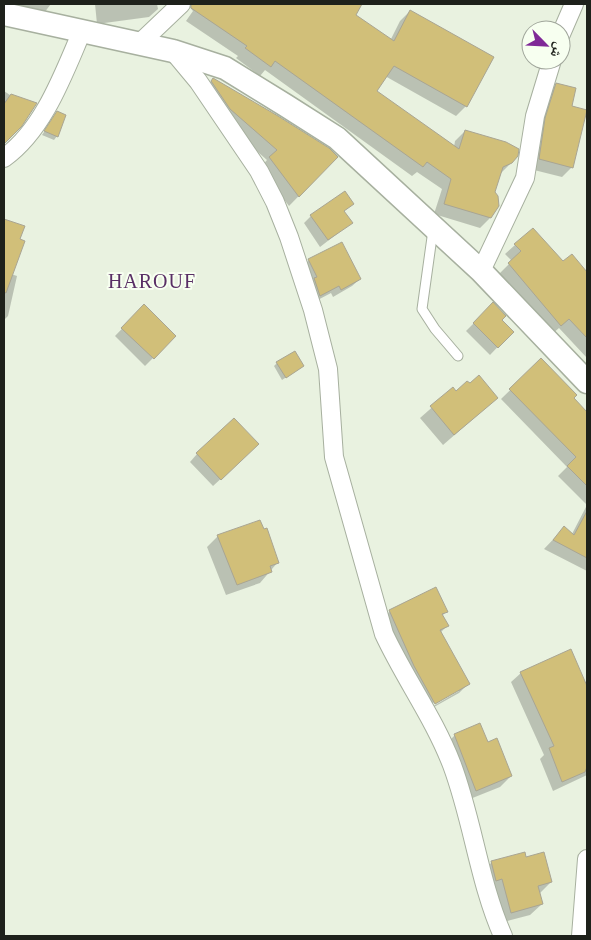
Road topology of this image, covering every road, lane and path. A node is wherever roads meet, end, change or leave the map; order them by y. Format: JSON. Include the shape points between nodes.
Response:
{"nodes":[{"id":1,"x":181,"y":4,"type":"edge"},
{"id":2,"x":574,"y":4,"type":"edge"},
{"id":3,"x":8,"y":11,"type":"edge"},
{"id":4,"x":567,"y":20,"type":"edge"},
{"id":5,"x":82,"y":31,"type":"junction"},
{"id":6,"x":140,"y":43,"type":"junction"},
{"id":7,"x":173,"y":51,"type":"junction"},
{"id":8,"x":549,"y":70,"type":"edge"},
{"id":9,"x":4,"y":158,"type":"edge"},
{"id":10,"x":434,"y":227,"type":"junction"},
{"id":11,"x":481,"y":271,"type":"junction"},
{"id":12,"x":458,"y":356,"type":"dead end"},
{"id":13,"x":587,"y":382,"type":"edge"},
{"id":14,"x":587,"y":859,"type":"edge"},
{"id":15,"x":504,"y":936,"type":"edge"},
{"id":16,"x":581,"y":936,"type":"edge"}],
"edges":[{"from":1,"to":6,"type":"street"},
{"from":2,"to":4,"type":"street"},
{"from":3,"to":5,"type":"street"},
{"from":5,"to":6,"type":"street"},
{"from":5,"to":9,"type":"street","via":[[62,78],[34,128]]},
{"from":6,"to":7,"type":"street"},
{"from":7,"to":10,"type":"street","via":[[225,68],[337,138]]},
{"from":7,"to":15,"type":"street","via":[[198,81],[259,171],[289,237],[328,370],[334,457],[384,634],[438,729]]},
{"from":8,"to":11,"type":"street","via":[[535,116],[525,178]]},
{"from":10,"to":11,"type":"street"},
{"from":10,"to":12,"type":"lane","via":[[422,309]]},
{"from":11,"to":13,"type":"street"},
{"from":14,"to":16,"type":"street"}]}
